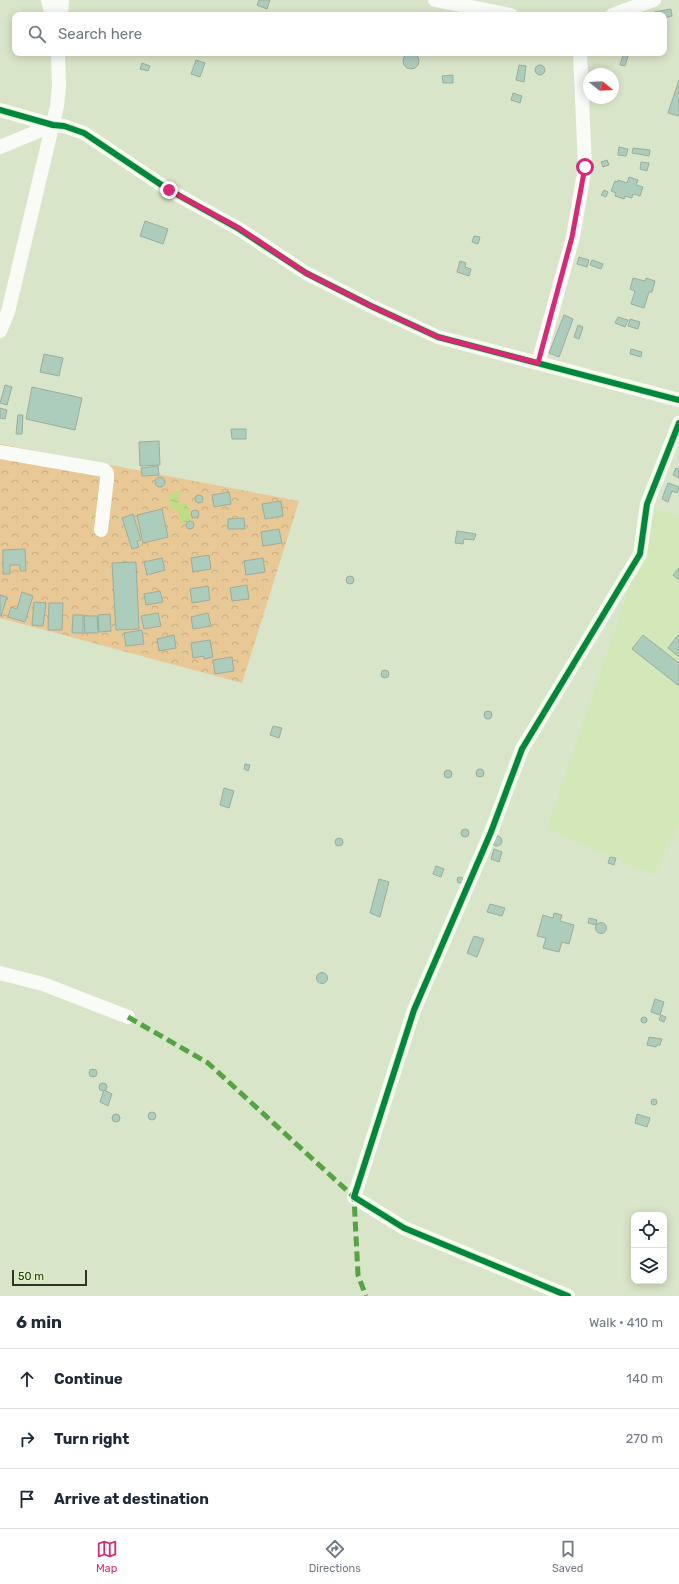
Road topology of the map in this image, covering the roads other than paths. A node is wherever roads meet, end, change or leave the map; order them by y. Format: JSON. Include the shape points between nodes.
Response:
{"nodes":[{"id":1,"x":48,"y":0,"type":"edge"},
{"id":2,"x":62,"y":0,"type":"edge"},
{"id":3,"x":654,"y":0,"type":"edge"},
{"id":4,"x":442,"y":1,"type":"edge"},
{"id":5,"x":51,"y":12,"type":"edge"},
{"id":6,"x":60,"y":12,"type":"edge"},
{"id":7,"x":496,"y":12,"type":"edge"},
{"id":8,"x":620,"y":12,"type":"edge"},
{"id":9,"x":58,"y":56,"type":"edge"},
{"id":10,"x":580,"y":56,"type":"edge"},
{"id":11,"x":0,"y":110,"type":"edge"},
{"id":12,"x":53,"y":125,"type":"junction"},
{"id":13,"x":0,"y":147,"type":"edge"},
{"id":14,"x":0,"y":331,"type":"edge"},
{"id":15,"x":538,"y":363,"type":"junction"},
{"id":16,"x":679,"y":400,"type":"edge"},
{"id":17,"x":679,"y":423,"type":"edge"},
{"id":18,"x":0,"y":452,"type":"edge"},
{"id":19,"x":101,"y":530,"type":"dead end"},
{"id":20,"x":0,"y":973,"type":"edge"},
{"id":21,"x":128,"y":1017,"type":"dead end"},
{"id":22,"x":568,"y":1296,"type":"edge"}],
"edges":[{"from":1,"to":5,"type":"street"},
{"from":2,"to":6,"type":"street"},
{"from":3,"to":8,"type":"street"},
{"from":4,"to":7,"type":"street"},
{"from":9,"to":12,"type":"street","via":[[59,86]]},
{"from":10,"to":15,"type":"street","via":[[585,167],[572,237]]},
{"from":11,"to":12,"type":"street"},
{"from":12,"to":13,"type":"street"},
{"from":12,"to":14,"type":"street","via":[[8,312]]},
{"from":12,"to":15,"type":"street","via":[[84,133],[169,190],[239,228],[306,273],[371,306],[438,337]]},
{"from":15,"to":16,"type":"street"},
{"from":17,"to":22,"type":"street","via":[[647,504],[640,554],[522,749],[491,832],[414,1010],[354,1197],[404,1228]]},
{"from":18,"to":19,"type":"street","via":[[104,470],[107,479]]},
{"from":20,"to":21,"type":"street","via":[[43,984]]}]}
